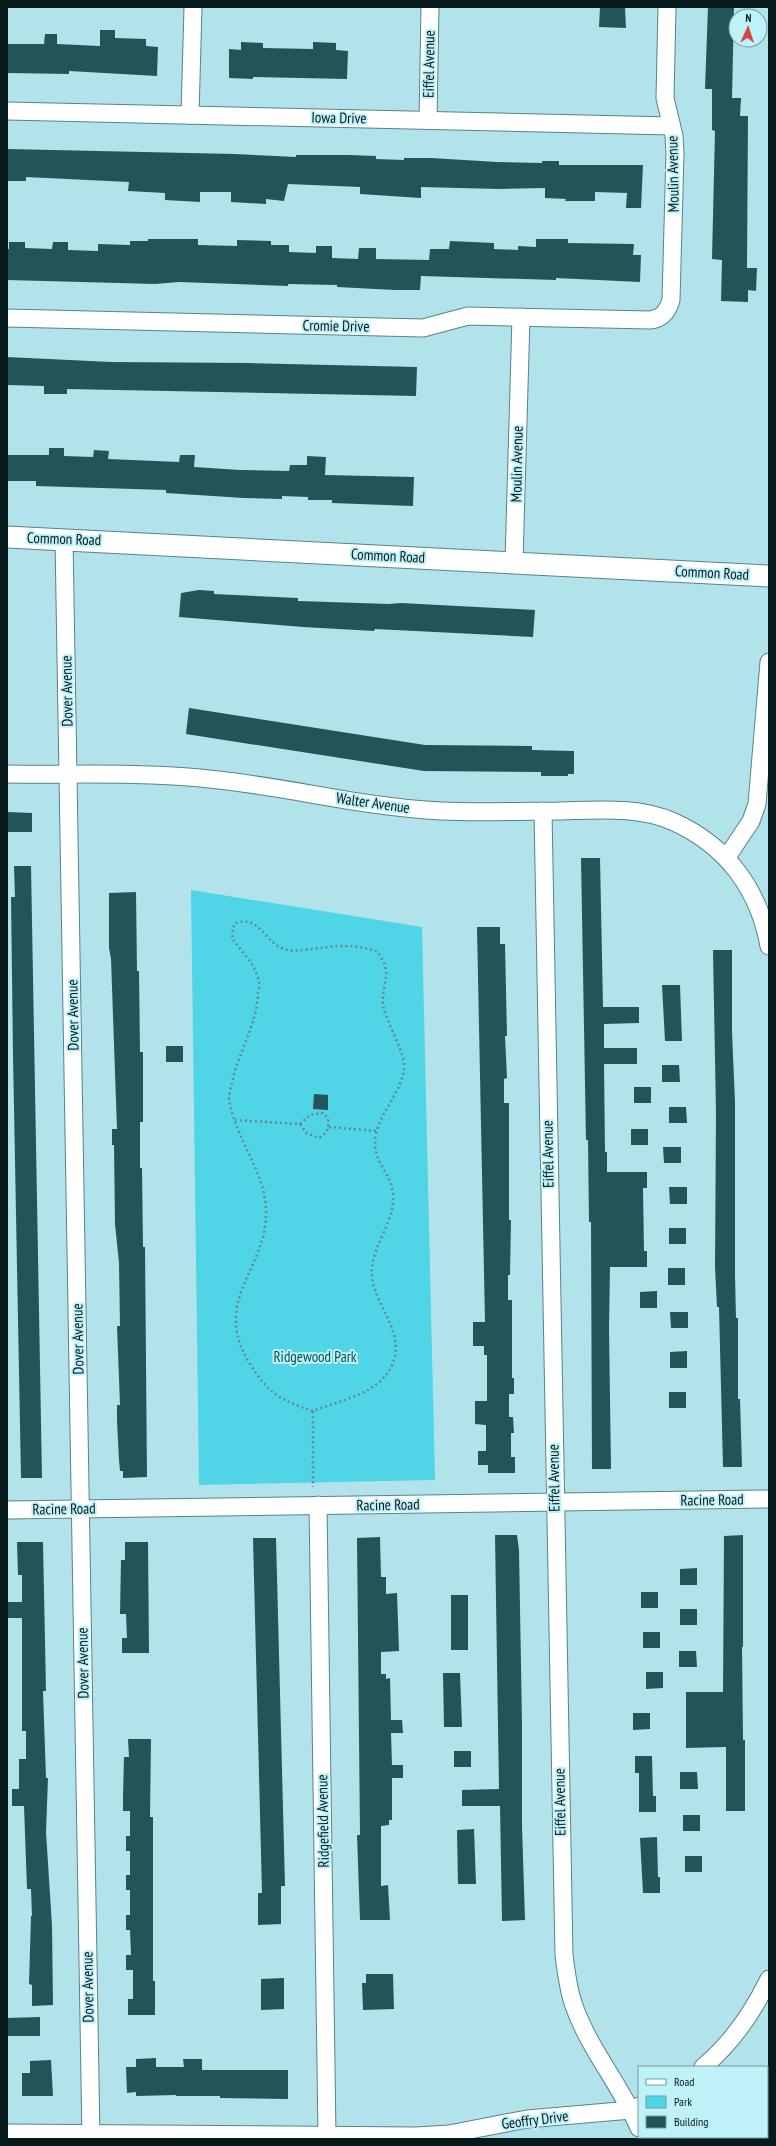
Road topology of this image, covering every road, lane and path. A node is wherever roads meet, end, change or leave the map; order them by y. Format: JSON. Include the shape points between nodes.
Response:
{"nodes":[{"id":1,"x":193,"y":7,"type":"edge"},
{"id":2,"x":430,"y":7,"type":"edge"},
{"id":3,"x":667,"y":7,"type":"edge"},
{"id":4,"x":7,"y":111,"type":"edge"},
{"id":5,"x":190,"y":115,"type":"junction"},
{"id":6,"x":428,"y":120,"type":"junction"},
{"id":7,"x":671,"y":126,"type":"junction"},
{"id":8,"x":662,"y":316,"type":"joint"},
{"id":9,"x":521,"y":317,"type":"junction"},
{"id":10,"x":7,"y":318,"type":"edge"},
{"id":11,"x":7,"y":537,"type":"edge"},
{"id":12,"x":64,"y":539,"type":"junction"},
{"id":13,"x":514,"y":562,"type":"junction"},
{"id":14,"x":769,"y":576,"type":"edge"},
{"id":15,"x":769,"y":662,"type":"edge"},
{"id":16,"x":7,"y":774,"type":"edge"},
{"id":17,"x":69,"y":775,"type":"junction"},
{"id":18,"x":542,"y":811,"type":"junction"},
{"id":19,"x":727,"y":858,"type":"junction"},
{"id":20,"x":769,"y":946,"type":"edge"},
{"id":21,"x":235,"y":1120,"type":"junction"},
{"id":22,"x":300,"y":1124,"type":"junction"},
{"id":23,"x":329,"y":1127,"type":"junction"},
{"id":24,"x":377,"y":1131,"type":"junction"},
{"id":25,"x":313,"y":1411,"type":"junction"},
{"id":26,"x":313,"y":1487,"type":"dead end"},
{"id":27,"x":769,"y":1498,"type":"edge"},
{"id":28,"x":554,"y":1503,"type":"junction"},
{"id":29,"x":318,"y":1506,"type":"junction"},
{"id":30,"x":81,"y":1508,"type":"junction"},
{"id":31,"x":7,"y":1510,"type":"edge"},
{"id":32,"x":769,"y":1979,"type":"edge"},
{"id":33,"x":704,"y":2066,"type":"edge"},
{"id":34,"x":635,"y":2108,"type":"edge"},
{"id":35,"x":638,"y":2123,"type":"edge"},
{"id":36,"x":7,"y":2133,"type":"edge"},
{"id":37,"x":327,"y":2136,"type":"junction"},
{"id":38,"x":91,"y":2137,"type":"edge"}],
"edges":[{"from":1,"to":5,"type":"street"},
{"from":2,"to":6,"type":"street","name":"Eiffel Avenue"},
{"from":3,"to":7,"type":"street","name":"Moulin Avenue","via":[[665,98]]},
{"from":4,"to":5,"type":"street","name":"Iowa Drive"},
{"from":5,"to":6,"type":"street","name":"Iowa Drive"},
{"from":6,"to":7,"type":"street","name":"Iowa Drive"},
{"from":7,"to":8,"type":"street","name":"Moulin Avenue","via":[[675,153],[672,295],[669,306]]},
{"from":8,"to":9,"type":"street","name":"Cromie Drive","via":[[650,320]]},
{"from":9,"to":10,"type":"street","name":"Cromie Drive","via":[[468,316],[423,328]]},
{"from":9,"to":13,"type":"street","name":"Moulin Avenue"},
{"from":11,"to":12,"type":"street","name":"Common Road"},
{"from":12,"to":13,"type":"street","name":"Common Road"},
{"from":12,"to":17,"type":"street","name":"Dover Avenue"},
{"from":13,"to":14,"type":"street","name":"Common Road"},
{"from":15,"to":19,"type":"street","via":[[757,804],[751,821]]},
{"from":16,"to":17,"type":"street","name":"Walter Avenue"},
{"from":17,"to":18,"type":"street","name":"Walter Avenue","via":[[200,778],[423,810]]},
{"from":17,"to":30,"type":"street","name":"Dover Avenue"},
{"from":18,"to":19,"type":"street","name":"Walter Avenue","via":[[624,810],[658,817],[704,839]]},
{"from":18,"to":28,"type":"street","name":"Eiffel Avenue"},
{"from":19,"to":20,"type":"street","via":[[758,905]]},
{"from":21,"to":22,"type":"path"},
{"from":21,"to":24,"type":"path","via":[[229,1096],[234,1072],[248,1036],[258,999],[259,979],[253,966],[232,938],[234,924],[247,921],[257,924],[274,944],[285,949],[296,951],[346,945],[364,946],[378,952],[385,966],[383,1003],[404,1069]]},
{"from":21,"to":25,"type":"path","via":[[264,1190],[266,1213],[260,1241],[238,1302],[234,1324],[236,1335],[256,1375],[272,1393],[287,1403]]},
{"from":22,"to":23,"type":"path","via":[[306,1133],[319,1138]]},
{"from":22,"to":23,"type":"path","via":[[310,1115],[323,1113],[328,1118]]},
{"from":23,"to":24,"type":"path"},
{"from":24,"to":25,"type":"path","via":[[374,1151],[393,1192],[393,1206],[374,1255],[371,1281],[396,1338],[393,1364],[379,1382],[366,1392]]},
{"from":25,"to":26,"type":"path"},
{"from":27,"to":28,"type":"street","name":"Racine Road"},
{"from":28,"to":29,"type":"street","name":"Racine Road"},
{"from":28,"to":34,"type":"street","name":"Eiffel Avenue","via":[[562,1933],[566,1976],[583,2027]]},
{"from":29,"to":30,"type":"street","name":"Racine Road"},
{"from":29,"to":37,"type":"street","name":"Ridgefield Avenue"},
{"from":30,"to":31,"type":"street","name":"Racine Road"},
{"from":30,"to":38,"type":"street","name":"Dover Avenue"},
{"from":32,"to":33,"type":"street","via":[[744,2022]]},
{"from":34,"to":35,"type":"street","name":"Eiffel Avenue"},
{"from":34,"to":37,"type":"street","name":"Geoffry Drive","via":[[527,2119],[449,2134]]},
{"from":36,"to":38,"type":"street","name":"Geoffry Drive"},
{"from":37,"to":38,"type":"street","name":"Geoffry Drive"}]}
